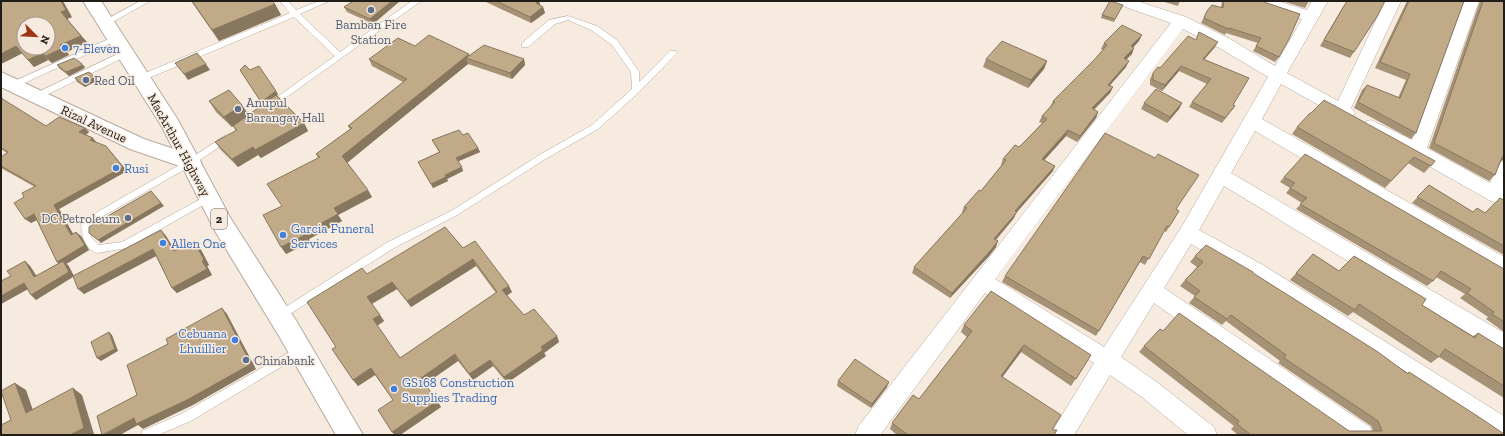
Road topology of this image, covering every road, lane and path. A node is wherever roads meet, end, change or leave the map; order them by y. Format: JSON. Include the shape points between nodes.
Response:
{"nodes":[{"id":1,"x":92,"y":1,"type":"edge"},
{"id":2,"x":146,"y":1,"type":"edge"},
{"id":3,"x":284,"y":1,"type":"edge"},
{"id":4,"x":325,"y":1,"type":"edge"},
{"id":5,"x":417,"y":1,"type":"edge"},
{"id":6,"x":1122,"y":1,"type":"edge"},
{"id":7,"x":1261,"y":1,"type":"edge"},
{"id":8,"x":1393,"y":1,"type":"edge"},
{"id":9,"x":1471,"y":1,"type":"edge"},
{"id":10,"x":1315,"y":8,"type":"edge"},
{"id":11,"x":295,"y":14,"type":"junction"},
{"id":12,"x":1181,"y":21,"type":"junction"},
{"id":13,"x":116,"y":38,"type":"junction"},
{"id":14,"x":525,"y":45,"type":"dead end"},
{"id":15,"x":673,"y":53,"type":"dead end"},
{"id":16,"x":340,"y":56,"type":"junction"},
{"id":17,"x":1277,"y":75,"type":"junction"},
{"id":18,"x":141,"y":78,"type":"junction"},
{"id":19,"x":7,"y":82,"type":"edge"},
{"id":20,"x":636,"y":90,"type":"junction"},
{"id":21,"x":37,"y":96,"type":"junction"},
{"id":22,"x":1342,"y":110,"type":"junction"},
{"id":23,"x":262,"y":112,"type":"edge"},
{"id":24,"x":1252,"y":122,"type":"junction"},
{"id":25,"x":230,"y":135,"type":"edge"},
{"id":26,"x":1417,"y":151,"type":"junction"},
{"id":27,"x":190,"y":162,"type":"junction"},
{"id":28,"x":1504,"y":168,"type":"edge"},
{"id":29,"x":1222,"y":176,"type":"junction"},
{"id":30,"x":1500,"y":197,"type":"edge"},
{"id":31,"x":209,"y":198,"type":"junction"},
{"id":32,"x":1188,"y":233,"type":"junction"},
{"id":33,"x":1504,"y":267,"type":"edge"},
{"id":34,"x":982,"y":281,"type":"junction"},
{"id":35,"x":1151,"y":290,"type":"junction"},
{"id":36,"x":279,"y":316,"type":"junction"},
{"id":37,"x":1504,"y":344,"type":"edge"},
{"id":38,"x":300,"y":350,"type":"junction"},
{"id":39,"x":1107,"y":360,"type":"junction"},
{"id":40,"x":1504,"y":429,"type":"edge"},
{"id":41,"x":146,"y":435,"type":"edge"},
{"id":42,"x":350,"y":435,"type":"edge"},
{"id":43,"x":866,"y":435,"type":"edge"},
{"id":44,"x":1061,"y":435,"type":"edge"},
{"id":45,"x":1206,"y":435,"type":"edge"},
{"id":46,"x":1362,"y":435,"type":"edge"}],
"edges":[{"from":1,"to":13,"type":"main road","name":"MacArthur Highway","number":"2"},
{"from":2,"to":13,"type":"lane"},
{"from":3,"to":11,"type":"lane"},
{"from":4,"to":11,"type":"lane"},
{"from":5,"to":16,"type":"lane"},
{"from":6,"to":12,"type":"street"},
{"from":7,"to":10,"type":"street"},
{"from":8,"to":22,"type":"street"},
{"from":9,"to":26,"type":"street"},
{"from":10,"to":17,"type":"street"},
{"from":11,"to":16,"type":"lane"},
{"from":11,"to":18,"type":"lane"},
{"from":12,"to":17,"type":"street"},
{"from":12,"to":34,"type":"street"},
{"from":13,"to":18,"type":"main road","name":"MacArthur Highway","number":"2"},
{"from":13,"to":19,"type":"lane"},
{"from":13,"to":21,"type":"lane"},
{"from":14,"to":20,"type":"lane","via":[[552,22],[568,18],[594,28],[615,43],[635,72]]},
{"from":15,"to":20,"type":"lane"},
{"from":16,"to":23,"type":"lane"},
{"from":17,"to":22,"type":"street"},
{"from":17,"to":24,"type":"street"},
{"from":18,"to":27,"type":"main road","name":"MacArthur Highway","number":"2","via":[[171,125]]},
{"from":19,"to":21,"type":"main road","name":"Rizal Avenue"},
{"from":20,"to":36,"type":"lane","via":[[595,127],[454,213],[391,245]]},
{"from":21,"to":27,"type":"main road","name":"Rizal Avenue","via":[[137,144]]},
{"from":22,"to":26,"type":"street"},
{"from":24,"to":29,"type":"street"},
{"from":24,"to":33,"type":"street"},
{"from":25,"to":27,"type":"lane"},
{"from":26,"to":30,"type":"street"},
{"from":27,"to":31,"type":"main road","name":"MacArthur Highway","number":"2"},
{"from":27,"to":31,"type":"lane","via":[[102,213],[86,225],[87,238],[97,249],[124,245]]},
{"from":28,"to":30,"type":"street"},
{"from":29,"to":32,"type":"street"},
{"from":29,"to":37,"type":"street"},
{"from":31,"to":36,"type":"main road","name":"MacArthur Highway","number":"2"},
{"from":32,"to":35,"type":"street"},
{"from":32,"to":40,"type":"street","via":[[1256,271]]},
{"from":34,"to":39,"type":"street"},
{"from":34,"to":43,"type":"street"},
{"from":35,"to":39,"type":"street"},
{"from":35,"to":46,"type":"street"},
{"from":36,"to":38,"type":"main road","name":"MacArthur Highway","number":"2"},
{"from":38,"to":41,"type":"lane","via":[[187,417]]},
{"from":38,"to":42,"type":"main road","name":"MacArthur Highway","number":"2"},
{"from":39,"to":44,"type":"street"},
{"from":39,"to":45,"type":"street","via":[[1150,390]]}]}
